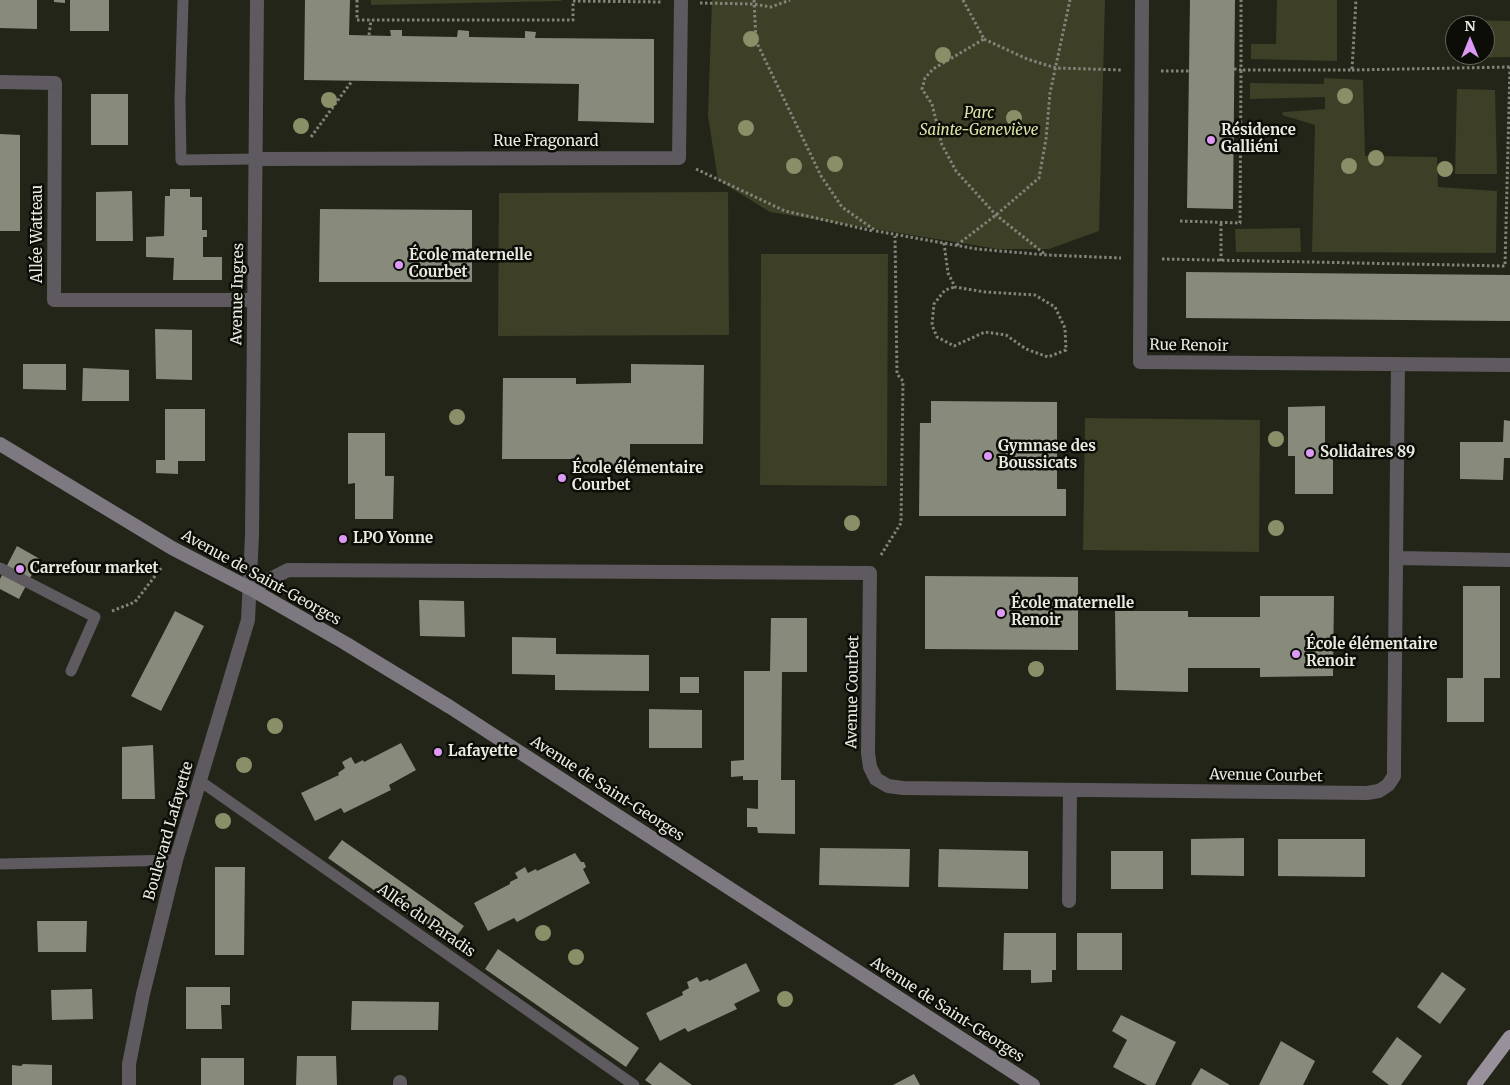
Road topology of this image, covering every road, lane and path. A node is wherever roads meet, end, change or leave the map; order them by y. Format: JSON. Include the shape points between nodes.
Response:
{"nodes":[{"id":1,"x":183,"y":0,"type":"edge"},
{"id":2,"x":257,"y":0,"type":"edge"},
{"id":3,"x":357,"y":0,"type":"edge"},
{"id":4,"x":573,"y":0,"type":"edge"},
{"id":5,"x":790,"y":0,"type":"edge"},
{"id":6,"x":963,"y":0,"type":"edge"},
{"id":7,"x":1070,"y":0,"type":"edge"},
{"id":8,"x":1142,"y":0,"type":"edge"},
{"id":9,"x":1241,"y":0,"type":"edge"},
{"id":10,"x":1356,"y":0,"type":"edge"},
{"id":11,"x":681,"y":1,"type":"edge"},
{"id":12,"x":754,"y":2,"type":"edge"},
{"id":13,"x":371,"y":20,"type":"junction"},
{"id":14,"x":368,"y":35,"type":"dead end"},
{"id":15,"x":984,"y":38,"type":"junction"},
{"id":16,"x":1510,"y":67,"type":"edge"},
{"id":17,"x":1056,"y":68,"type":"junction"},
{"id":18,"x":1234,"y":69,"type":"dead end"},
{"id":19,"x":1241,"y":70,"type":"junction"},
{"id":20,"x":1352,"y":70,"type":"junction"},
{"id":21,"x":1142,"y":71,"type":"junction"},
{"id":22,"x":1190,"y":71,"type":"dead end"},
{"id":23,"x":352,"y":81,"type":"dead end"},
{"id":24,"x":1,"y":82,"type":"edge"},
{"id":25,"x":255,"y":158,"type":"junction"},
{"id":26,"x":292,"y":158,"type":"junction"},
{"id":27,"x":679,"y":158,"type":"junction"},
{"id":28,"x":996,"y":215,"type":"junction"},
{"id":29,"x":1180,"y":221,"type":"dead end"},
{"id":30,"x":1222,"y":222,"type":"junction"},
{"id":31,"x":876,"y":231,"type":"junction"},
{"id":32,"x":895,"y":236,"type":"junction"},
{"id":33,"x":944,"y":243,"type":"junction"},
{"id":34,"x":957,"y":246,"type":"junction"},
{"id":35,"x":1047,"y":255,"type":"junction"},
{"id":36,"x":1141,"y":258,"type":"junction"},
{"id":37,"x":1220,"y":261,"type":"junction"},
{"id":38,"x":955,"y":287,"type":"junction"},
{"id":39,"x":254,"y":300,"type":"junction"},
{"id":40,"x":1398,"y":364,"type":"junction"},
{"id":41,"x":1510,"y":365,"type":"edge"},
{"id":42,"x":0,"y":444,"type":"edge"},
{"id":43,"x":1397,"y":558,"type":"junction"},
{"id":44,"x":1510,"y":560,"type":"edge"},
{"id":45,"x":0,"y":568,"type":"edge"},
{"id":46,"x":160,"y":570,"type":"dead end"},
{"id":47,"x":870,"y":573,"type":"junction"},
{"id":48,"x":251,"y":589,"type":"junction"},
{"id":49,"x":135,"y":602,"type":"dead end"},
{"id":50,"x":71,"y":671,"type":"dead end"},
{"id":51,"x":200,"y":781,"type":"junction"},
{"id":52,"x":1070,"y":790,"type":"junction"},
{"id":53,"x":176,"y":860,"type":"junction"},
{"id":54,"x":0,"y":864,"type":"edge"},
{"id":55,"x":1069,"y":901,"type":"dead end"},
{"id":56,"x":1510,"y":1037,"type":"edge"},
{"id":57,"x":129,"y":1085,"type":"edge"},
{"id":58,"x":634,"y":1085,"type":"edge"},
{"id":59,"x":1033,"y":1085,"type":"edge"},
{"id":60,"x":1474,"y":1085,"type":"edge"}],
"edges":[{"from":1,"to":25,"type":"lane","via":[[181,160]]},
{"from":2,"to":25,"type":"street","name":"Avenue Ingres"},
{"from":3,"to":13,"type":"path","via":[[357,20]]},
{"from":4,"to":11,"type":"path"},
{"from":4,"to":13,"type":"path","via":[[572,20]]},
{"from":5,"to":12,"type":"path","via":[[771,7]]},
{"from":6,"to":15,"type":"path"},
{"from":7,"to":17,"type":"path"},
{"from":8,"to":21,"type":"street","name":"Rue Renoir"},
{"from":9,"to":19,"type":"path"},
{"from":10,"to":20,"type":"path"},
{"from":11,"to":12,"type":"path"},
{"from":11,"to":27,"type":"street"},
{"from":12,"to":31,"type":"path","via":[[756,41],[821,176],[842,207]]},
{"from":13,"to":14,"type":"path"},
{"from":15,"to":17,"type":"path","via":[[1027,59]]},
{"from":15,"to":28,"type":"path","via":[[933,69],[925,78],[922,89],[932,104],[942,145],[956,171]]},
{"from":16,"to":20,"type":"path"},
{"from":16,"to":37,"type":"path","via":[[1505,266]]},
{"from":17,"to":21,"type":"path"},
{"from":17,"to":28,"type":"path","via":[[1039,178]]},
{"from":18,"to":19,"type":"path"},
{"from":19,"to":20,"type":"path"},
{"from":19,"to":30,"type":"path","via":[[1240,223]]},
{"from":21,"to":22,"type":"path"},
{"from":21,"to":36,"type":"street","name":"Rue Renoir"},
{"from":23,"to":26,"type":"path","via":[[315,133]]},
{"from":24,"to":39,"type":"street","name":"Allée Watteau","via":[[55,83],[54,300]]},
{"from":25,"to":26,"type":"street","name":"Rue Fragonard"},
{"from":25,"to":39,"type":"street","name":"Avenue Ingres"},
{"from":26,"to":27,"type":"street","name":"Rue Fragonard"},
{"from":27,"to":31,"type":"path","via":[[784,211]]},
{"from":28,"to":34,"type":"path"},
{"from":28,"to":35,"type":"path"},
{"from":29,"to":30,"type":"path"},
{"from":30,"to":37,"type":"path"},
{"from":31,"to":32,"type":"path"},
{"from":32,"to":33,"type":"path"},
{"from":32,"to":47,"type":"path","via":[[897,374],[903,381],[900,523]]},
{"from":33,"to":34,"type":"path"},
{"from":33,"to":38,"type":"path","via":[[948,273]]},
{"from":34,"to":35,"type":"path"},
{"from":35,"to":36,"type":"path"},
{"from":36,"to":37,"type":"path"},
{"from":36,"to":40,"type":"street","name":"Rue Renoir","via":[[1140,362]]},
{"from":38,"to":38,"type":"path","via":[[1035,295],[1056,307],[1065,328],[1066,350],[1048,357],[1026,349],[1006,335],[985,332],[954,346],[937,337],[932,325],[934,304],[945,290]]},
{"from":39,"to":48,"type":"street","name":"Avenue Ingres"},
{"from":40,"to":41,"type":"street","name":"Rue Renoir"},
{"from":40,"to":43,"type":"street","name":"Avenue Courbet"},
{"from":42,"to":48,"type":"main road","name":"Avenue de Saint-Georges","via":[[172,548]]},
{"from":43,"to":44,"type":"street"},
{"from":43,"to":52,"type":"street","name":"Avenue Courbet","via":[[1394,776],[1388,785],[1379,791],[1366,793]]},
{"from":45,"to":50,"type":"lane","via":[[95,617]]},
{"from":46,"to":49,"type":"path"},
{"from":47,"to":48,"type":"street","via":[[288,570]]},
{"from":47,"to":52,"type":"street","name":"Avenue Courbet","via":[[868,752],[876,779],[888,786],[903,788]]},
{"from":48,"to":51,"type":"street","name":"Boulevard Lafayette","via":[[248,620]]},
{"from":48,"to":59,"type":"main road","name":"Avenue de Saint-Georges","via":[[458,712]]},
{"from":51,"to":53,"type":"street","name":"Boulevard Lafayette"},
{"from":51,"to":58,"type":"lane","name":"Allée du Paradis"},
{"from":52,"to":55,"type":"street"},
{"from":53,"to":54,"type":"lane"},
{"from":53,"to":57,"type":"street","name":"Boulevard Lafayette","via":[[143,994],[129,1064]]},
{"from":56,"to":60,"type":"main road"}]}
